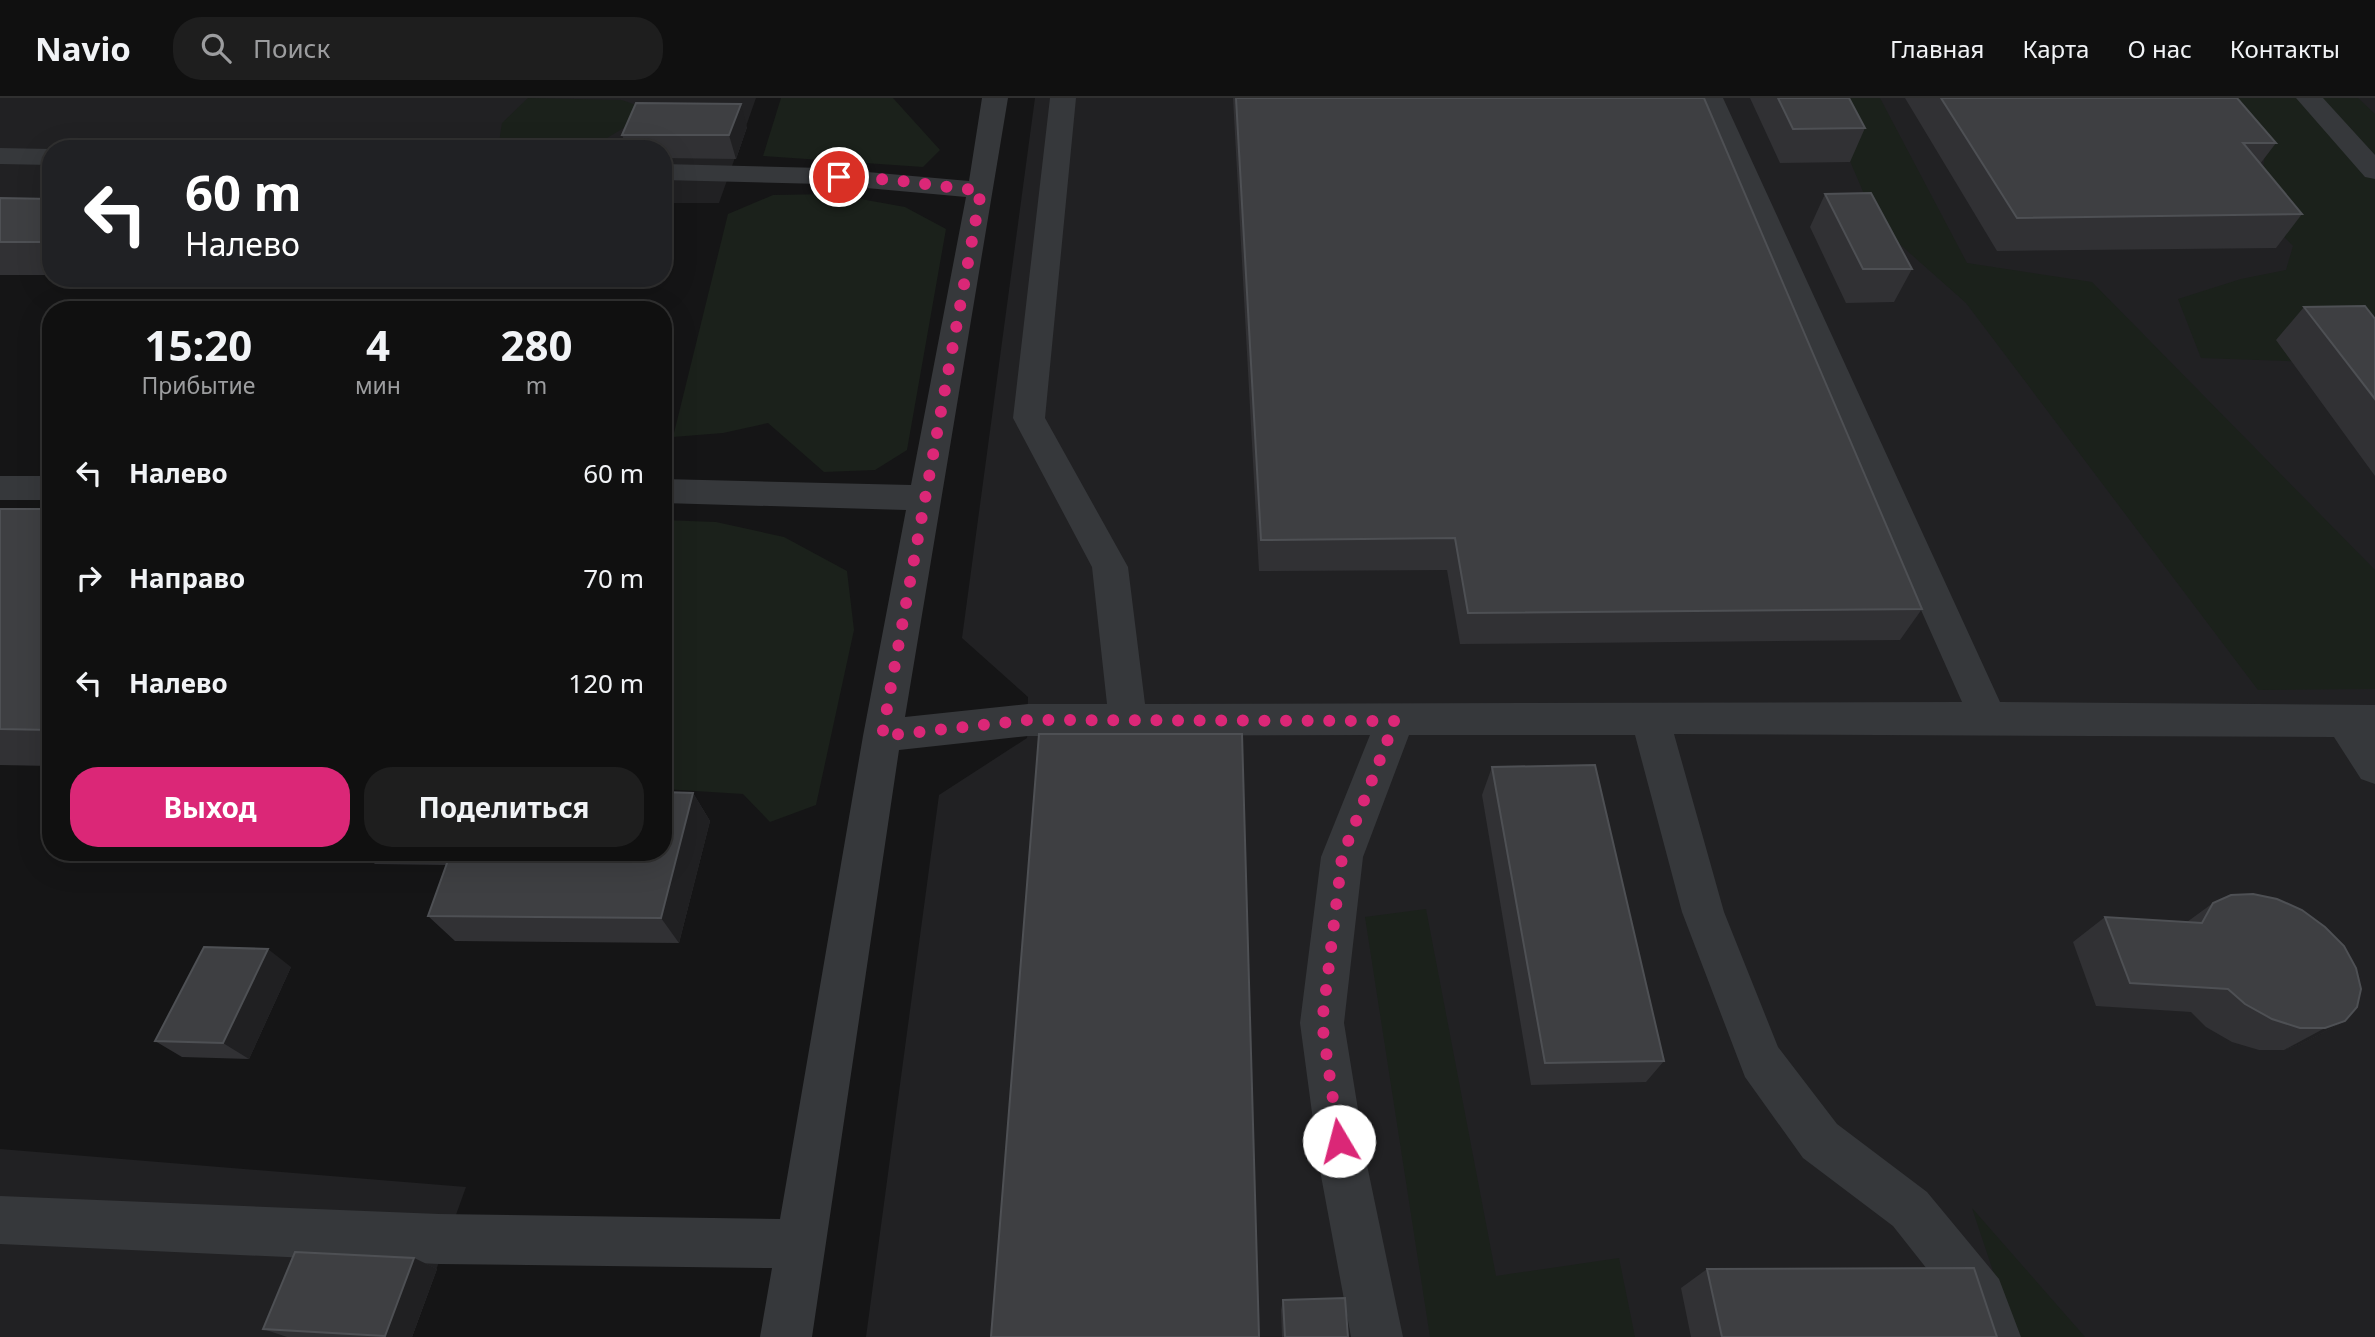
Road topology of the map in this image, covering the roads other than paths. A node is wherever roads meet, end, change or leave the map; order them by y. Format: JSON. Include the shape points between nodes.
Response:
{"nodes":[{"id":1,"x":995,"y":98,"type":"edge"},
{"id":2,"x":1063,"y":98,"type":"edge"},
{"id":3,"x":1710,"y":98,"type":"edge"},
{"id":4,"x":2309,"y":98,"type":"edge"},
{"id":5,"x":0,"y":156,"type":"edge"},
{"id":6,"x":42,"y":157,"type":"edge"},
{"id":7,"x":2375,"y":171,"type":"edge"},
{"id":8,"x":672,"y":172,"type":"edge"},
{"id":9,"x":981,"y":191,"type":"junction"},
{"id":10,"x":0,"y":488,"type":"edge"},
{"id":11,"x":42,"y":488,"type":"edge"},
{"id":12,"x":672,"y":491,"type":"edge"},
{"id":13,"x":925,"y":498,"type":"junction"},
{"id":14,"x":1988,"y":718,"type":"junction"},
{"id":15,"x":1650,"y":719,"type":"junction"},
{"id":16,"x":1395,"y":721,"type":"junction"},
{"id":17,"x":2360,"y":721,"type":"edge"},
{"id":18,"x":1128,"y":722,"type":"junction"},
{"id":19,"x":882,"y":736,"type":"junction"},
{"id":20,"x":2375,"y":767,"type":"edge"},
{"id":21,"x":0,"y":1220,"type":"edge"},
{"id":22,"x":801,"y":1244,"type":"junction"},
{"id":23,"x":786,"y":1337,"type":"edge"},
{"id":24,"x":1377,"y":1337,"type":"edge"},
{"id":25,"x":1995,"y":1337,"type":"edge"}],
"edges":[{"from":1,"to":9,"type":"street"},
{"from":2,"to":18,"type":"street","via":[[1029,418],[1110,567]]},
{"from":3,"to":14,"type":"street"},
{"from":4,"to":7,"type":"street"},
{"from":5,"to":6,"type":"street"},
{"from":8,"to":9,"type":"street","via":[[894,180]]},
{"from":9,"to":13,"type":"street"},
{"from":10,"to":11,"type":"street"},
{"from":12,"to":13,"type":"street"},
{"from":13,"to":19,"type":"street"},
{"from":14,"to":15,"type":"street"},
{"from":14,"to":17,"type":"street"},
{"from":15,"to":16,"type":"street"},
{"from":15,"to":25,"type":"street","via":[[1703,912],[1760,1061],[1820,1141],[1910,1209],[1981,1297]]},
{"from":16,"to":18,"type":"street"},
{"from":16,"to":24,"type":"street","via":[[1342,857],[1322,1023],[1343,1165]]},
{"from":17,"to":20,"type":"street"},
{"from":18,"to":19,"type":"street","via":[[1028,720]]},
{"from":19,"to":22,"type":"street"},
{"from":21,"to":22,"type":"street","via":[[439,1239]]},
{"from":22,"to":23,"type":"street"}]}
